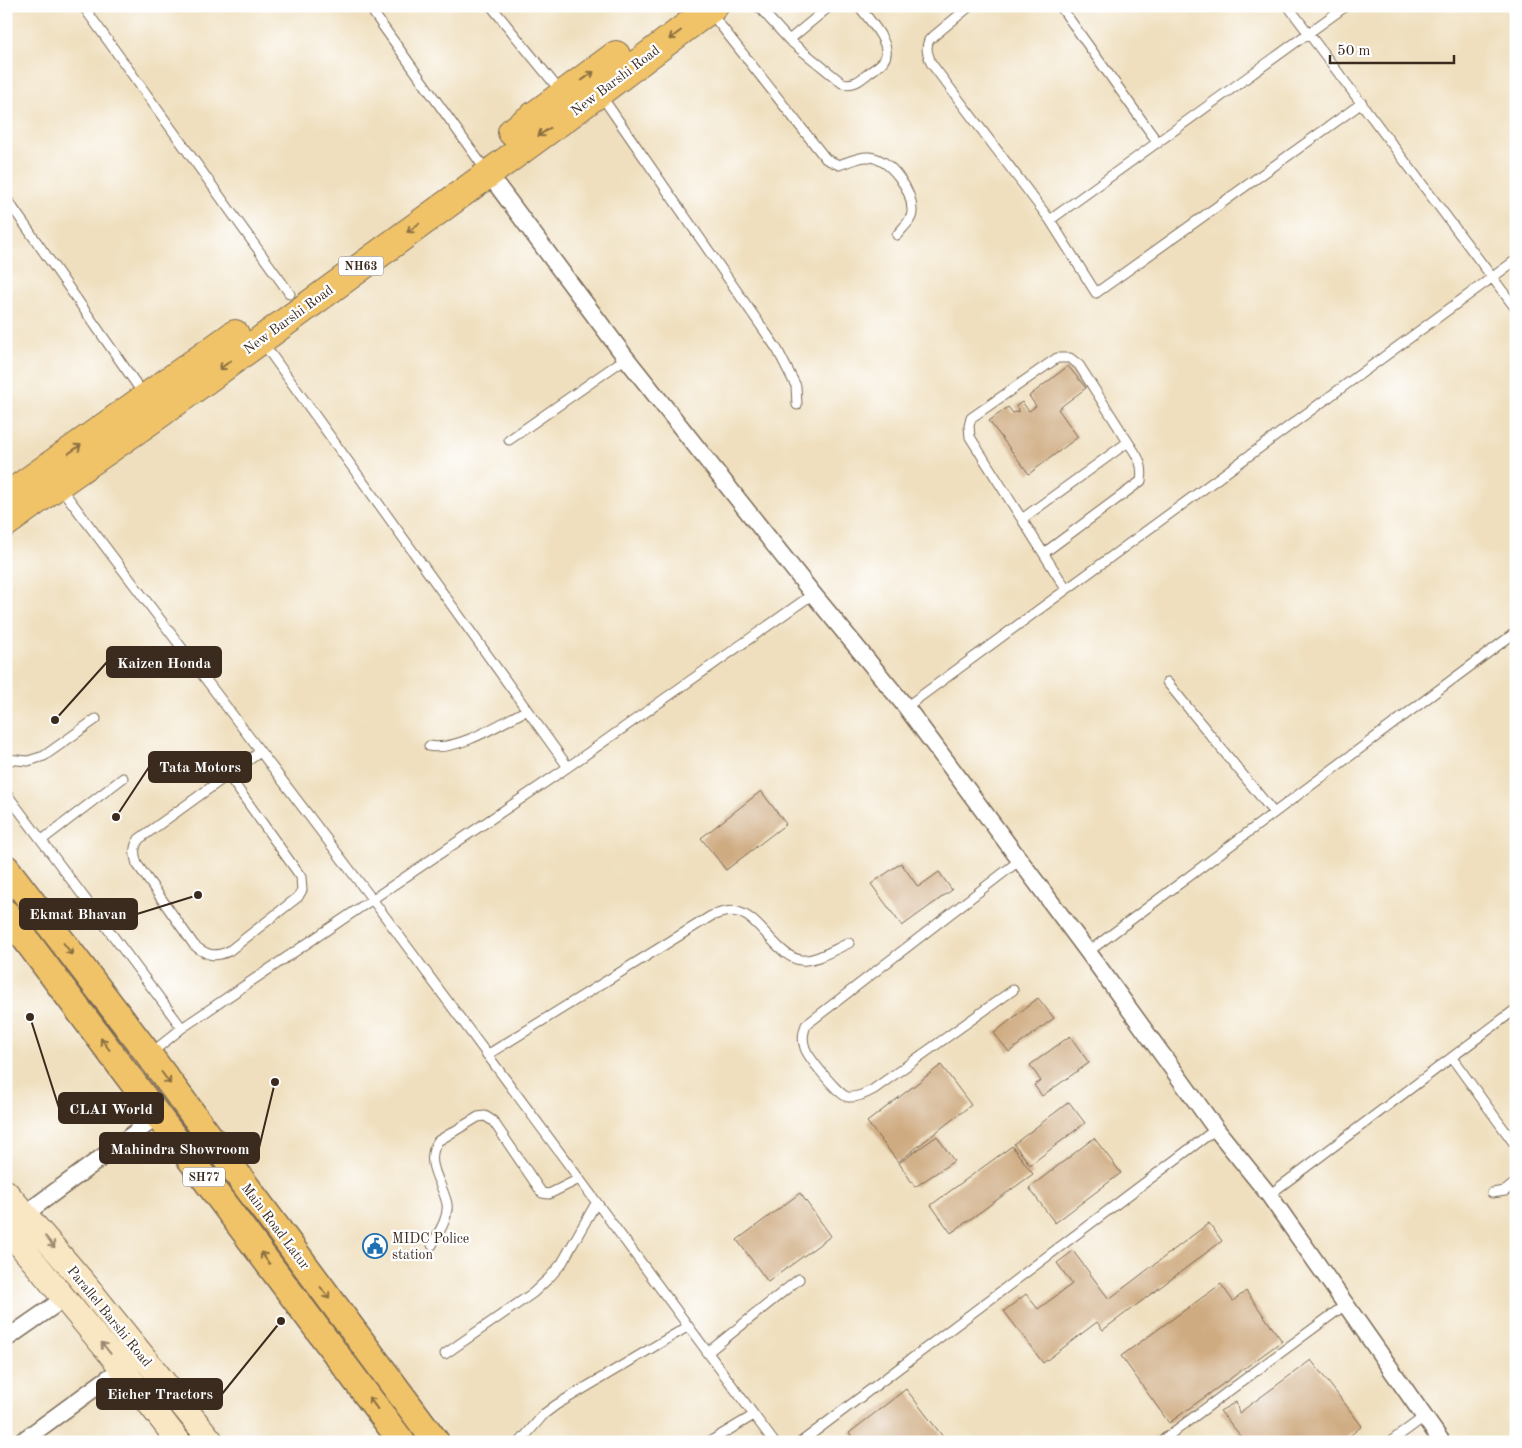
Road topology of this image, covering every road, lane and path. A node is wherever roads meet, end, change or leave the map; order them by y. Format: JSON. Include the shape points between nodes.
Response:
{"nodes":[{"id":1,"x":83,"y":6,"type":"edge"},
{"id":2,"x":370,"y":6,"type":"edge"},
{"id":3,"x":491,"y":6,"type":"edge"},
{"id":4,"x":682,"y":6,"type":"edge"},
{"id":5,"x":758,"y":6,"type":"edge"},
{"id":6,"x":830,"y":6,"type":"edge"},
{"id":7,"x":859,"y":6,"type":"edge"},
{"id":8,"x":970,"y":6,"type":"edge"},
{"id":9,"x":1060,"y":6,"type":"edge"},
{"id":10,"x":1288,"y":6,"type":"edge"},
{"id":11,"x":1346,"y":6,"type":"edge"},
{"id":12,"x":709,"y":8,"type":"edge"},
{"id":13,"x":1309,"y":33,"type":"junction"},
{"id":14,"x":789,"y":40,"type":"junction"},
{"id":15,"x":599,"y":92,"type":"junction"},
{"id":16,"x":563,"y":94,"type":"junction"},
{"id":17,"x":1362,"y":102,"type":"junction"},
{"id":18,"x":1158,"y":143,"type":"junction"},
{"id":19,"x":482,"y":166,"type":"junction"},
{"id":20,"x":6,"y":198,"type":"edge"},
{"id":21,"x":1050,"y":220,"type":"junction"},
{"id":22,"x":897,"y":234,"type":"dead end"},
{"id":23,"x":1516,"y":260,"type":"edge"},
{"id":24,"x":1493,"y":277,"type":"junction"},
{"id":25,"x":290,"y":294,"type":"junction"},
{"id":26,"x":1516,"y":309,"type":"edge"},
{"id":27,"x":260,"y":339,"type":"junction"},
{"id":28,"x":626,"y":358,"type":"junction"},
{"id":29,"x":146,"y":398,"type":"junction"},
{"id":30,"x":797,"y":405,"type":"dead end"},
{"id":31,"x":509,"y":440,"type":"dead end"},
{"id":32,"x":1128,"y":442,"type":"junction"},
{"id":33,"x":52,"y":476,"type":"junction"},
{"id":34,"x":6,"y":497,"type":"edge"},
{"id":35,"x":1022,"y":519,"type":"junction"},
{"id":36,"x":6,"y":523,"type":"edge"},
{"id":37,"x":1044,"y":554,"type":"junction"},
{"id":38,"x":1066,"y":589,"type":"junction"},
{"id":39,"x":813,"y":594,"type":"junction"},
{"id":40,"x":1516,"y":632,"type":"edge"},
{"id":41,"x":1167,"y":682,"type":"dead end"},
{"id":42,"x":906,"y":707,"type":"junction"},
{"id":43,"x":527,"y":710,"type":"junction"},
{"id":44,"x":96,"y":718,"type":"dead end"},
{"id":45,"x":429,"y":746,"type":"dead end"},
{"id":46,"x":260,"y":752,"type":"junction"},
{"id":47,"x":6,"y":758,"type":"edge"},
{"id":48,"x":568,"y":768,"type":"junction"},
{"id":49,"x":228,"y":775,"type":"junction"},
{"id":50,"x":123,"y":778,"type":"dead end"},
{"id":51,"x":6,"y":793,"type":"edge"},
{"id":52,"x":1274,"y":813,"type":"junction"},
{"id":53,"x":42,"y":840,"type":"junction"},
{"id":54,"x":1020,"y":860,"type":"junction"},
{"id":55,"x":6,"y":868,"type":"edge"},
{"id":56,"x":372,"y":899,"type":"junction"},
{"id":57,"x":6,"y":913,"type":"edge"},
{"id":58,"x":849,"y":943,"type":"dead end"},
{"id":59,"x":1088,"y":952,"type":"junction"},
{"id":60,"x":1014,"y":990,"type":"dead end"},
{"id":61,"x":1516,"y":1009,"type":"edge"},
{"id":62,"x":182,"y":1028,"type":"junction"},
{"id":63,"x":149,"y":1055,"type":"junction"},
{"id":64,"x":487,"y":1055,"type":"junction"},
{"id":65,"x":1452,"y":1058,"type":"junction"},
{"id":66,"x":158,"y":1116,"type":"junction"},
{"id":67,"x":1216,"y":1129,"type":"junction"},
{"id":68,"x":1516,"y":1146,"type":"edge"},
{"id":69,"x":578,"y":1179,"type":"junction"},
{"id":70,"x":1516,"y":1182,"type":"edge"},
{"id":71,"x":6,"y":1192,"type":"edge"},
{"id":72,"x":1492,"y":1193,"type":"dead end"},
{"id":73,"x":1269,"y":1195,"type":"junction"},
{"id":74,"x":596,"y":1203,"type":"junction"},
{"id":75,"x":26,"y":1214,"type":"junction"},
{"id":76,"x":6,"y":1228,"type":"edge"},
{"id":77,"x":432,"y":1245,"type":"dead end"},
{"id":78,"x":799,"y":1279,"type":"dead end"},
{"id":79,"x":65,"y":1298,"type":"junction"},
{"id":80,"x":1346,"y":1304,"type":"junction"},
{"id":81,"x":688,"y":1327,"type":"junction"},
{"id":82,"x":6,"y":1339,"type":"edge"},
{"id":83,"x":707,"y":1353,"type":"junction"},
{"id":84,"x":445,"y":1354,"type":"dead end"},
{"id":85,"x":122,"y":1368,"type":"junction"},
{"id":86,"x":754,"y":1415,"type":"junction"},
{"id":87,"x":1424,"y":1417,"type":"junction"},
{"id":88,"x":21,"y":1442,"type":"edge"},
{"id":89,"x":179,"y":1442,"type":"edge"},
{"id":90,"x":212,"y":1442,"type":"edge"},
{"id":91,"x":402,"y":1442,"type":"edge"},
{"id":92,"x":436,"y":1442,"type":"edge"},
{"id":93,"x":520,"y":1442,"type":"edge"},
{"id":94,"x":710,"y":1442,"type":"edge"},
{"id":95,"x":774,"y":1442,"type":"edge"},
{"id":96,"x":801,"y":1442,"type":"edge"},
{"id":97,"x":1160,"y":1442,"type":"edge"},
{"id":98,"x":1390,"y":1442,"type":"edge"},
{"id":99,"x":1442,"y":1442,"type":"edge"}],
"edges":[{"from":1,"to":25,"type":"lane"},
{"from":2,"to":19,"type":"lane"},
{"from":3,"to":16,"type":"lane"},
{"from":16,"to":4,"type":"highway","name":"New Barshi Road","number":"NH63","one_way":true},
{"from":5,"to":14,"type":"lane"},
{"from":6,"to":14,"type":"lane"},
{"from":7,"to":14,"type":"lane","via":[[886,43],[888,51],[881,64],[854,83],[842,82]]},
{"from":8,"to":21,"type":"lane","via":[[929,40],[927,53],[931,63]]},
{"from":9,"to":18,"type":"lane"},
{"from":10,"to":13,"type":"lane"},
{"from":11,"to":13,"type":"lane"},
{"from":12,"to":15,"type":"highway","name":"New Barshi Road","number":"NH63","one_way":true},
{"from":12,"to":22,"type":"lane","via":[[826,159],[839,165],[868,157],[890,166],[902,182],[912,213]]},
{"from":13,"to":17,"type":"lane"},
{"from":13,"to":18,"type":"lane"},
{"from":15,"to":19,"type":"highway","name":"New Barshi Road","number":"NH63","one_way":true},
{"from":15,"to":30,"type":"lane","via":[[777,349],[796,386]]},
{"from":16,"to":19,"type":"highway","name":"New Barshi Road","number":"NH63"},
{"from":17,"to":21,"type":"lane","via":[[1096,293]]},
{"from":17,"to":24,"type":"lane"},
{"from":18,"to":21,"type":"lane"},
{"from":19,"to":25,"type":"highway","name":"New Barshi Road","number":"NH63"},
{"from":19,"to":27,"type":"highway","name":"New Barshi Road","number":"NH63","one_way":true},
{"from":19,"to":28,"type":"street"},
{"from":20,"to":29,"type":"lane"},
{"from":23,"to":24,"type":"lane"},
{"from":24,"to":26,"type":"lane"},
{"from":24,"to":38,"type":"lane"},
{"from":25,"to":29,"type":"highway","name":"New Barshi Road","number":"NH63"},
{"from":27,"to":33,"type":"highway","name":"New Barshi Road","number":"NH63","one_way":true,"via":[[158,415]]},
{"from":27,"to":43,"type":"lane"},
{"from":28,"to":31,"type":"lane"},
{"from":28,"to":39,"type":"street"},
{"from":33,"to":29,"type":"highway","name":"New Barshi Road","number":"NH63","one_way":true},
{"from":32,"to":35,"type":"lane"},
{"from":32,"to":35,"type":"lane","via":[[1079,365],[1070,358],[1057,358],[970,418],[970,437]]},
{"from":32,"to":37,"type":"lane","via":[[1143,469],[1141,481]]},
{"from":33,"to":34,"type":"highway","name":"New Barshi Road","number":"NH63"},
{"from":33,"to":36,"type":"highway","name":"New Barshi Road","number":"NH63"},
{"from":33,"to":46,"type":"lane"},
{"from":35,"to":37,"type":"lane"},
{"from":37,"to":38,"type":"lane"},
{"from":38,"to":42,"type":"lane"},
{"from":39,"to":42,"type":"street"},
{"from":39,"to":48,"type":"lane"},
{"from":40,"to":52,"type":"lane"},
{"from":41,"to":52,"type":"lane"},
{"from":42,"to":54,"type":"street"},
{"from":43,"to":45,"type":"lane","via":[[457,744],[437,748]]},
{"from":43,"to":48,"type":"lane"},
{"from":44,"to":47,"type":"lane","via":[[44,756],[28,761]]},
{"from":46,"to":49,"type":"lane"},
{"from":46,"to":56,"type":"lane"},
{"from":48,"to":56,"type":"lane"},
{"from":49,"to":49,"type":"lane","via":[[301,877],[302,890],[298,897],[229,951],[212,956],[194,945],[137,864],[134,847],[139,839]]},
{"from":50,"to":53,"type":"lane"},
{"from":51,"to":53,"type":"lane"},
{"from":52,"to":59,"type":"lane"},
{"from":53,"to":62,"type":"lane"},
{"from":54,"to":59,"type":"street"},
{"from":54,"to":60,"type":"lane","via":[[806,1025],[802,1037],[805,1050],[840,1093],[848,1097],[864,1094]]},
{"from":55,"to":63,"type":"main road","name":"Main Road Latur","number":"SH77","one_way":true},
{"from":56,"to":62,"type":"lane"},
{"from":56,"to":64,"type":"lane"},
{"from":66,"to":57,"type":"main road","name":"Main Road Latur","number":"SH77","one_way":true},
{"from":58,"to":64,"type":"lane","via":[[804,960],[791,957],[739,912],[712,916]]},
{"from":59,"to":67,"type":"street"},
{"from":61,"to":65,"type":"lane"},
{"from":62,"to":63,"type":"lane"},
{"from":63,"to":92,"type":"main road","name":"Main Road Latur","number":"SH77","one_way":true},
{"from":64,"to":69,"type":"lane"},
{"from":65,"to":68,"type":"lane"},
{"from":65,"to":73,"type":"lane"},
{"from":66,"to":75,"type":"street"},
{"from":91,"to":66,"type":"main road","name":"Main Road Latur","number":"SH77","one_way":true},
{"from":67,"to":73,"type":"street"},
{"from":67,"to":96,"type":"lane"},
{"from":69,"to":74,"type":"lane"},
{"from":69,"to":77,"type":"lane","via":[[549,1194],[542,1193],[493,1121],[485,1116],[478,1117],[438,1141],[434,1147],[432,1162],[447,1204],[446,1215]]},
{"from":70,"to":72,"type":"lane","via":[[1505,1190]]},
{"from":71,"to":75,"type":"street","name":"Parallel Barshi Road"},
{"from":73,"to":80,"type":"street"},
{"from":74,"to":81,"type":"lane"},
{"from":74,"to":84,"type":"lane","via":[[562,1263],[549,1278],[533,1293]]},
{"from":75,"to":76,"type":"street"},
{"from":75,"to":90,"type":"street","name":"Parallel Barshi Road","one_way":true},
{"from":76,"to":79,"type":"street"},
{"from":78,"to":83,"type":"lane"},
{"from":79,"to":82,"type":"street"},
{"from":85,"to":79,"type":"street","one_way":true},
{"from":80,"to":87,"type":"street"},
{"from":80,"to":97,"type":"lane"},
{"from":81,"to":83,"type":"lane"},
{"from":81,"to":93,"type":"lane","via":[[556,1404]]},
{"from":83,"to":86,"type":"lane"},
{"from":85,"to":88,"type":"street"},
{"from":85,"to":89,"type":"street"},
{"from":86,"to":94,"type":"lane"},
{"from":86,"to":95,"type":"lane"},
{"from":87,"to":98,"type":"lane"},
{"from":87,"to":99,"type":"street"}]}
